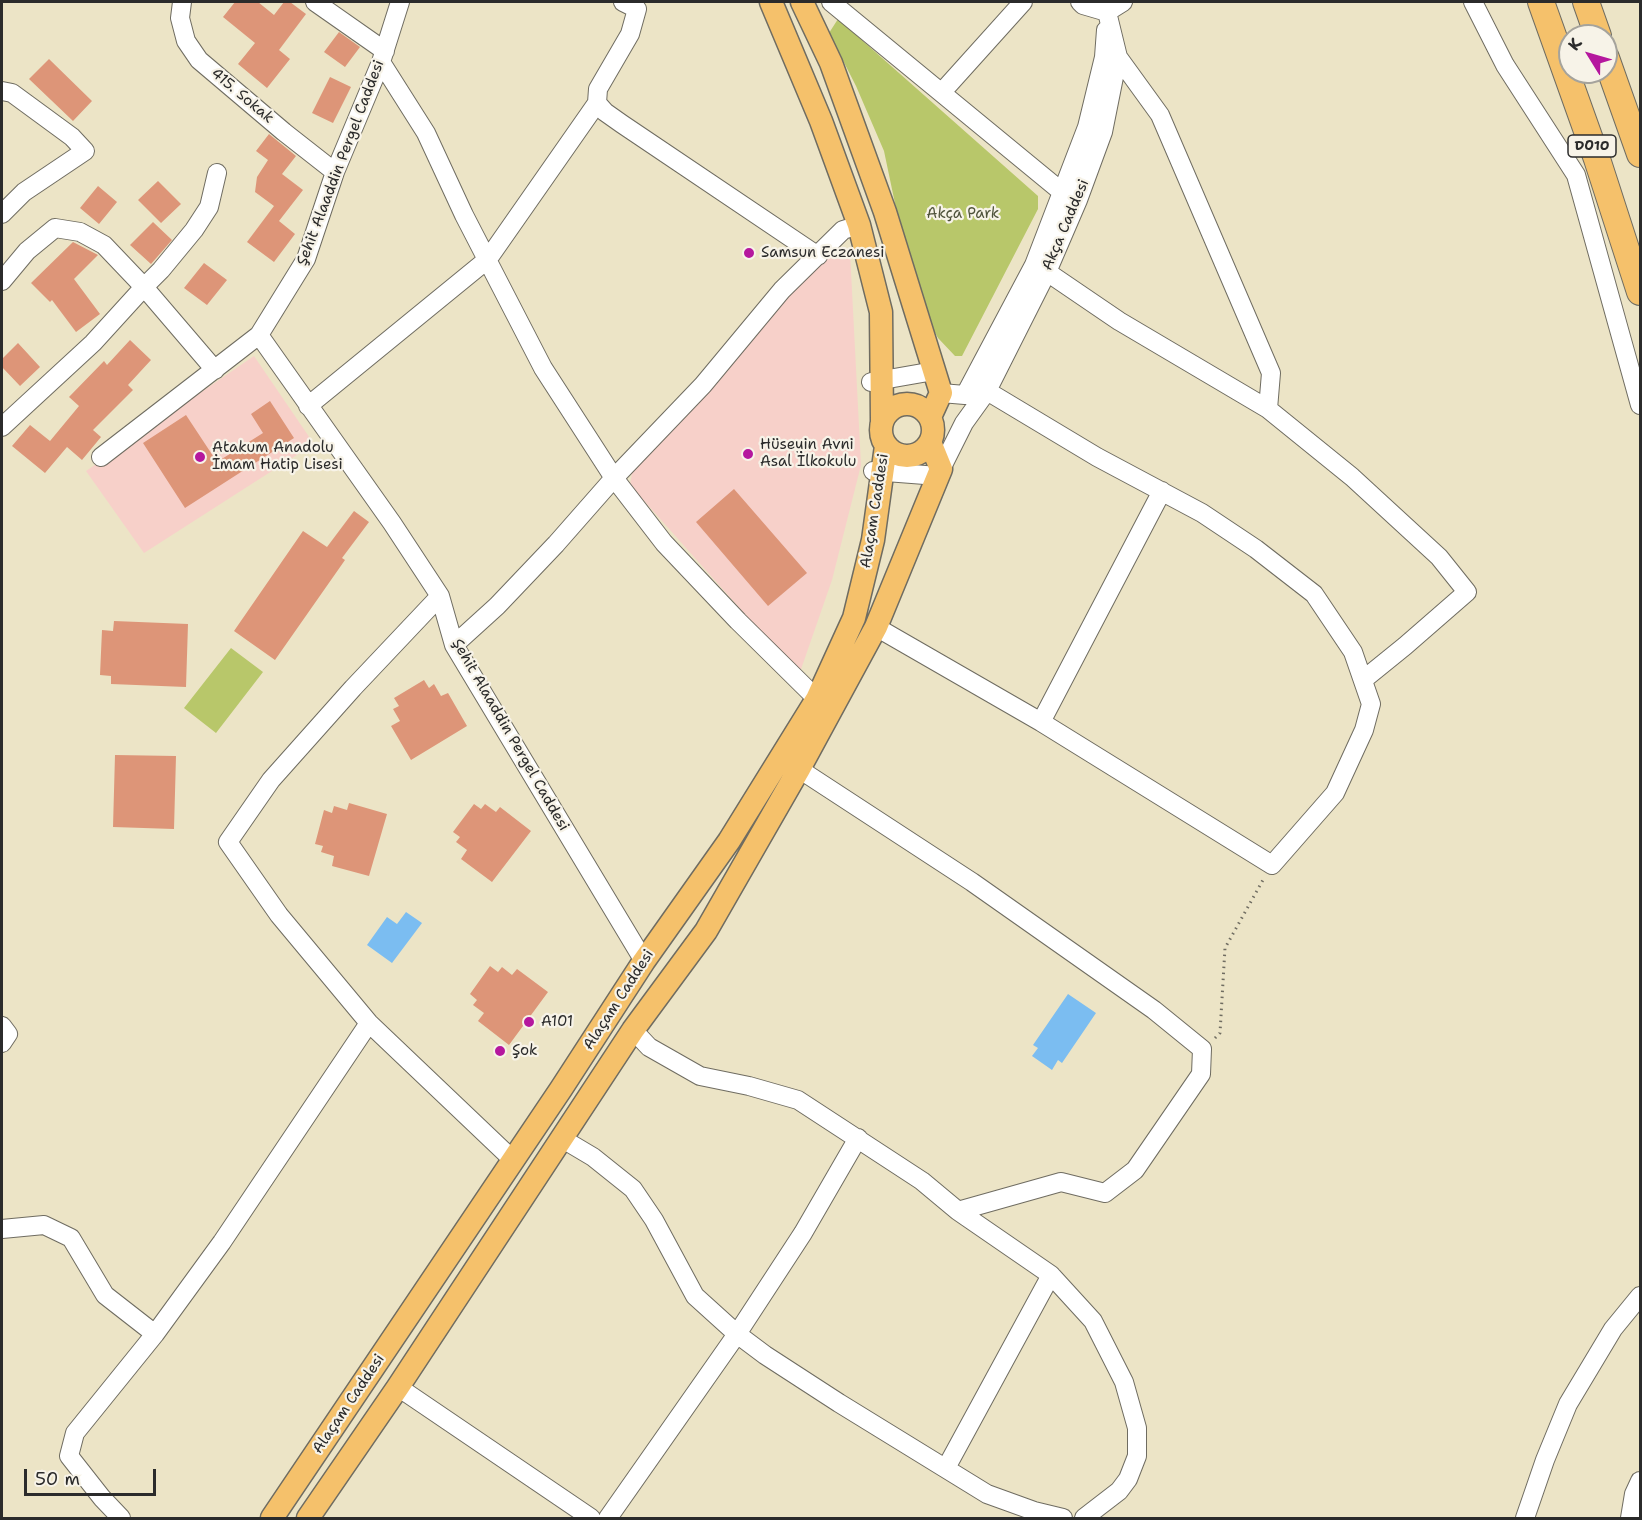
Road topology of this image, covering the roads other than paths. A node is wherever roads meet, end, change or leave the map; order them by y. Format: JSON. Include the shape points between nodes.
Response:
{"nodes":[{"id":1,"x":182,"y":2,"type":"edge"},
{"id":2,"x":315,"y":2,"type":"edge"},
{"id":3,"x":400,"y":2,"type":"edge"},
{"id":4,"x":771,"y":2,"type":"edge"},
{"id":5,"x":802,"y":2,"type":"edge"},
{"id":6,"x":831,"y":2,"type":"edge"},
{"id":7,"x":1023,"y":2,"type":"edge"},
{"id":8,"x":1080,"y":2,"type":"edge"},
{"id":9,"x":1123,"y":2,"type":"edge"},
{"id":10,"x":1473,"y":2,"type":"edge"},
{"id":11,"x":1541,"y":2,"type":"edge"},
{"id":12,"x":1586,"y":2,"type":"edge"},
{"id":13,"x":634,"y":4,"type":"edge"},
{"id":14,"x":1107,"y":7,"type":"edge"},
{"id":15,"x":1594,"y":24,"type":"edge"},
{"id":16,"x":383,"y":56,"type":"junction"},
{"id":17,"x":1118,"y":57,"type":"junction"},
{"id":18,"x":1615,"y":84,"type":"edge"},
{"id":19,"x":2,"y":91,"type":"edge"},
{"id":20,"x":942,"y":92,"type":"junction"},
{"id":21,"x":597,"y":103,"type":"junction"},
{"id":22,"x":1641,"y":154,"type":"edge"},
{"id":23,"x":335,"y":172,"type":"junction"},
{"id":24,"x":217,"y":173,"type":"dead end"},
{"id":25,"x":1062,"y":192,"type":"junction"},
{"id":26,"x":2,"y":214,"type":"edge"},
{"id":27,"x":859,"y":225,"type":"junction"},
{"id":28,"x":818,"y":256,"type":"junction"},
{"id":29,"x":488,"y":259,"type":"junction"},
{"id":30,"x":1040,"y":269,"type":"junction"},
{"id":31,"x":2,"y":281,"type":"edge"},
{"id":32,"x":144,"y":287,"type":"junction"},
{"id":33,"x":1641,"y":292,"type":"edge"},
{"id":34,"x":259,"y":335,"type":"junction"},
{"id":35,"x":992,"y":359,"type":"junction"},
{"id":36,"x":215,"y":370,"type":"junction"},
{"id":37,"x":934,"y":371,"type":"junction"},
{"id":38,"x":876,"y":381,"type":"junction"},
{"id":39,"x":987,"y":391,"type":"junction"},
{"id":40,"x":941,"y":393,"type":"junction"},
{"id":41,"x":1641,"y":405,"type":"edge"},
{"id":42,"x":308,"y":406,"type":"junction"},
{"id":43,"x":1268,"y":409,"type":"junction"},
{"id":44,"x":930,"y":417,"type":"junction"},
{"id":45,"x":882,"y":421,"type":"junction"},
{"id":46,"x":2,"y":427,"type":"edge"},
{"id":47,"x":930,"y":442,"type":"junction"},
{"id":48,"x":885,"y":446,"type":"junction"},
{"id":49,"x":101,"y":457,"type":"dead end"},
{"id":50,"x":878,"y":472,"type":"junction"},
{"id":51,"x":940,"y":473,"type":"junction"},
{"id":52,"x":614,"y":478,"type":"junction"},
{"id":53,"x":1162,"y":491,"type":"junction"},
{"id":54,"x":440,"y":596,"type":"junction"},
{"id":55,"x":876,"y":627,"type":"junction"},
{"id":56,"x":454,"y":645,"type":"junction"},
{"id":57,"x":1363,"y":680,"type":"junction"},
{"id":58,"x":817,"y":699,"type":"junction"},
{"id":59,"x":1041,"y":722,"type":"junction"},
{"id":60,"x":799,"y":769,"type":"junction"},
{"id":61,"x":644,"y":961,"type":"junction"},
{"id":62,"x":369,"y":1023,"type":"junction"},
{"id":63,"x":2,"y":1026,"type":"edge"},
{"id":64,"x":633,"y":1030,"type":"junction"},
{"id":65,"x":2,"y":1043,"type":"edge"},
{"id":66,"x":561,"y":1138,"type":"junction"},
{"id":67,"x":858,"y":1138,"type":"junction"},
{"id":68,"x":513,"y":1160,"type":"junction"},
{"id":69,"x":958,"y":1211,"type":"junction"},
{"id":70,"x":2,"y":1229,"type":"edge"},
{"id":71,"x":1051,"y":1275,"type":"junction"},
{"id":72,"x":1641,"y":1296,"type":"edge"},
{"id":73,"x":155,"y":1334,"type":"junction"},
{"id":74,"x":737,"y":1334,"type":"junction"},
{"id":75,"x":398,"y":1387,"type":"junction"},
{"id":76,"x":946,"y":1468,"type":"junction"},
{"id":77,"x":1641,"y":1481,"type":"edge"},
{"id":78,"x":121,"y":1518,"type":"edge"},
{"id":79,"x":272,"y":1518,"type":"edge"},
{"id":80,"x":308,"y":1518,"type":"edge"},
{"id":81,"x":591,"y":1518,"type":"edge"},
{"id":82,"x":608,"y":1518,"type":"edge"},
{"id":83,"x":1063,"y":1518,"type":"edge"},
{"id":84,"x":1084,"y":1518,"type":"edge"},
{"id":85,"x":1525,"y":1518,"type":"edge"},
{"id":86,"x":1630,"y":1518,"type":"edge"}],
"edges":[{"from":1,"to":23,"type":"street","name":"415. Sokak","via":[[180,18],[186,41],[199,60]]},
{"from":2,"to":16,"type":"street"},
{"from":3,"to":16,"type":"street","name":"Şehit Alaaddin Pergel Caddesi"},
{"from":4,"to":27,"type":"main road"},
{"from":5,"to":37,"type":"main road","via":[[831,63],[885,212]]},
{"from":6,"to":20,"type":"street"},
{"from":7,"to":20,"type":"street"},
{"from":8,"to":14,"type":"street"},
{"from":9,"to":14,"type":"street"},
{"from":10,"to":41,"type":"street","via":[[1505,64],[1576,175]]},
{"from":11,"to":33,"type":"highway","number":"D010"},
{"from":12,"to":15,"type":"highway"},
{"from":13,"to":21,"type":"street","via":[[630,34],[598,89]]},
{"from":14,"to":17,"type":"street","name":"Akça Caddesi"},
{"from":14,"to":25,"type":"street","name":"Akça Caddesi","via":[[1102,67],[1087,127]]},
{"from":16,"to":23,"type":"street","name":"Şehit Alaaddin Pergel Caddesi"},
{"from":16,"to":29,"type":"street"},
{"from":17,"to":30,"type":"street","name":"Akça Caddesi","via":[[1103,132],[1078,200]]},
{"from":17,"to":43,"type":"street","via":[[1160,115],[1271,373]]},
{"from":18,"to":22,"type":"highway","number":"D010"},
{"from":19,"to":26,"type":"street","via":[[12,93],[85,151],[24,192]]},
{"from":20,"to":25,"type":"street"},
{"from":21,"to":28,"type":"street"},
{"from":21,"to":29,"type":"street"},
{"from":23,"to":34,"type":"street","name":"Şehit Alaaddin Pergel Caddesi","via":[[306,259]]},
{"from":24,"to":32,"type":"street","via":[[209,207],[194,231]]},
{"from":25,"to":30,"type":"street","name":"Akça Caddesi"},
{"from":27,"to":28,"type":"street","via":[[843,230]]},
{"from":27,"to":38,"type":"main road","via":[[881,312]]},
{"from":28,"to":52,"type":"street","via":[[782,290],[703,385]]},
{"from":29,"to":42,"type":"street"},
{"from":29,"to":52,"type":"street","via":[[543,368]]},
{"from":30,"to":35,"type":"street","name":"Akça Caddesi"},
{"from":30,"to":43,"type":"street"},
{"from":31,"to":32,"type":"street","via":[[27,251],[56,228],[80,232],[104,245]]},
{"from":32,"to":36,"type":"street"},
{"from":32,"to":46,"type":"street","via":[[93,344]]},
{"from":34,"to":36,"type":"street"},
{"from":34,"to":42,"type":"street","name":"Şehit Alaaddin Pergel Caddesi"},
{"from":35,"to":39,"type":"street","name":"Akça Caddesi"},
{"from":35,"to":40,"type":"street","via":[[965,395]]},
{"from":36,"to":49,"type":"street"},
{"from":37,"to":38,"type":"street"},
{"from":37,"to":40,"type":"main road"},
{"from":38,"to":45,"type":"main road"},
{"from":39,"to":51,"type":"street","name":"Akça Caddesi","via":[[964,423]]},
{"from":39,"to":53,"type":"street"},
{"from":40,"to":44,"type":"main road"},
{"from":42,"to":54,"type":"street","name":"Şehit Alaaddin Pergel Caddesi"},
{"from":43,"to":57,"type":"street","via":[[1352,477],[1439,557],[1467,592]]},
{"from":44,"to":45,"type":"main road","via":[[909,403],[892,408]]},
{"from":44,"to":47,"type":"main road"},
{"from":45,"to":48,"type":"main road","via":[[880,430]]},
{"from":47,"to":48,"type":"main road","via":[[925,449],[909,456]]},
{"from":47,"to":51,"type":"main road"},
{"from":48,"to":50,"type":"main road","name":"Alaçam Caddesi"},
{"from":50,"to":51,"type":"street"},
{"from":50,"to":58,"type":"main road","name":"Alaçam Caddesi","via":[[873,540],[854,618]]},
{"from":51,"to":55,"type":"main road","name":"Alaçam Caddesi"},
{"from":52,"to":56,"type":"street","via":[[542,560]]},
{"from":52,"to":58,"type":"street","via":[[664,543]]},
{"from":53,"to":57,"type":"street","via":[[1247,543],[1314,594],[1353,652]]},
{"from":53,"to":59,"type":"street"},
{"from":54,"to":56,"type":"street","name":"Şehit Alaaddin Pergel Caddesi"},
{"from":54,"to":62,"type":"street","via":[[271,780],[228,842],[279,915]]},
{"from":55,"to":59,"type":"street"},
{"from":55,"to":60,"type":"main road","name":"Alaçam Caddesi"},
{"from":56,"to":61,"type":"street","name":"Şehit Alaaddin Pergel Caddesi"},
{"from":57,"to":59,"type":"street","via":[[1371,704],[1364,730],[1335,793],[1272,865]]},
{"from":58,"to":61,"type":"main road","name":"Alaçam Caddesi","via":[[729,841]]},
{"from":60,"to":64,"type":"main road","name":"Alaçam Caddesi","via":[[706,931]]},
{"from":60,"to":69,"type":"street","via":[[972,882],[1154,1010],[1202,1049],[1201,1074],[1186,1098],[1135,1170],[1106,1193],[1061,1182]]},
{"from":61,"to":68,"type":"main road","name":"Alaçam Caddesi"},
{"from":62,"to":68,"type":"street"},
{"from":62,"to":73,"type":"street","via":[[222,1242]]},
{"from":63,"to":65,"type":"street","via":[[8,1034]]},
{"from":64,"to":66,"type":"main road","name":"Alaçam Caddesi"},
{"from":64,"to":67,"type":"street","via":[[649,1047],[700,1076],[798,1100]]},
{"from":66,"to":74,"type":"street","via":[[633,1189],[695,1296]]},
{"from":66,"to":75,"type":"main road","name":"Alaçam Caddesi"},
{"from":67,"to":69,"type":"street","via":[[922,1181]]},
{"from":67,"to":74,"type":"street","via":[[804,1233]]},
{"from":68,"to":79,"type":"main road","name":"Alaçam Caddesi"},
{"from":69,"to":71,"type":"street"},
{"from":70,"to":73,"type":"street","via":[[44,1225],[71,1238],[105,1295]]},
{"from":71,"to":76,"type":"street"},
{"from":71,"to":84,"type":"street","via":[[1094,1321],[1124,1382],[1137,1428],[1137,1456],[1128,1479],[1119,1491]]},
{"from":72,"to":85,"type":"street","via":[[1613,1329],[1568,1404]]},
{"from":73,"to":78,"type":"street","via":[[75,1433],[69,1456]]},
{"from":74,"to":76,"type":"street"},
{"from":74,"to":82,"type":"street"},
{"from":75,"to":80,"type":"main road","name":"Alaçam Caddesi"},
{"from":75,"to":81,"type":"street"},
{"from":76,"to":83,"type":"street","via":[[987,1494]]},
{"from":77,"to":86,"type":"street","via":[[1634,1494]]}]}
